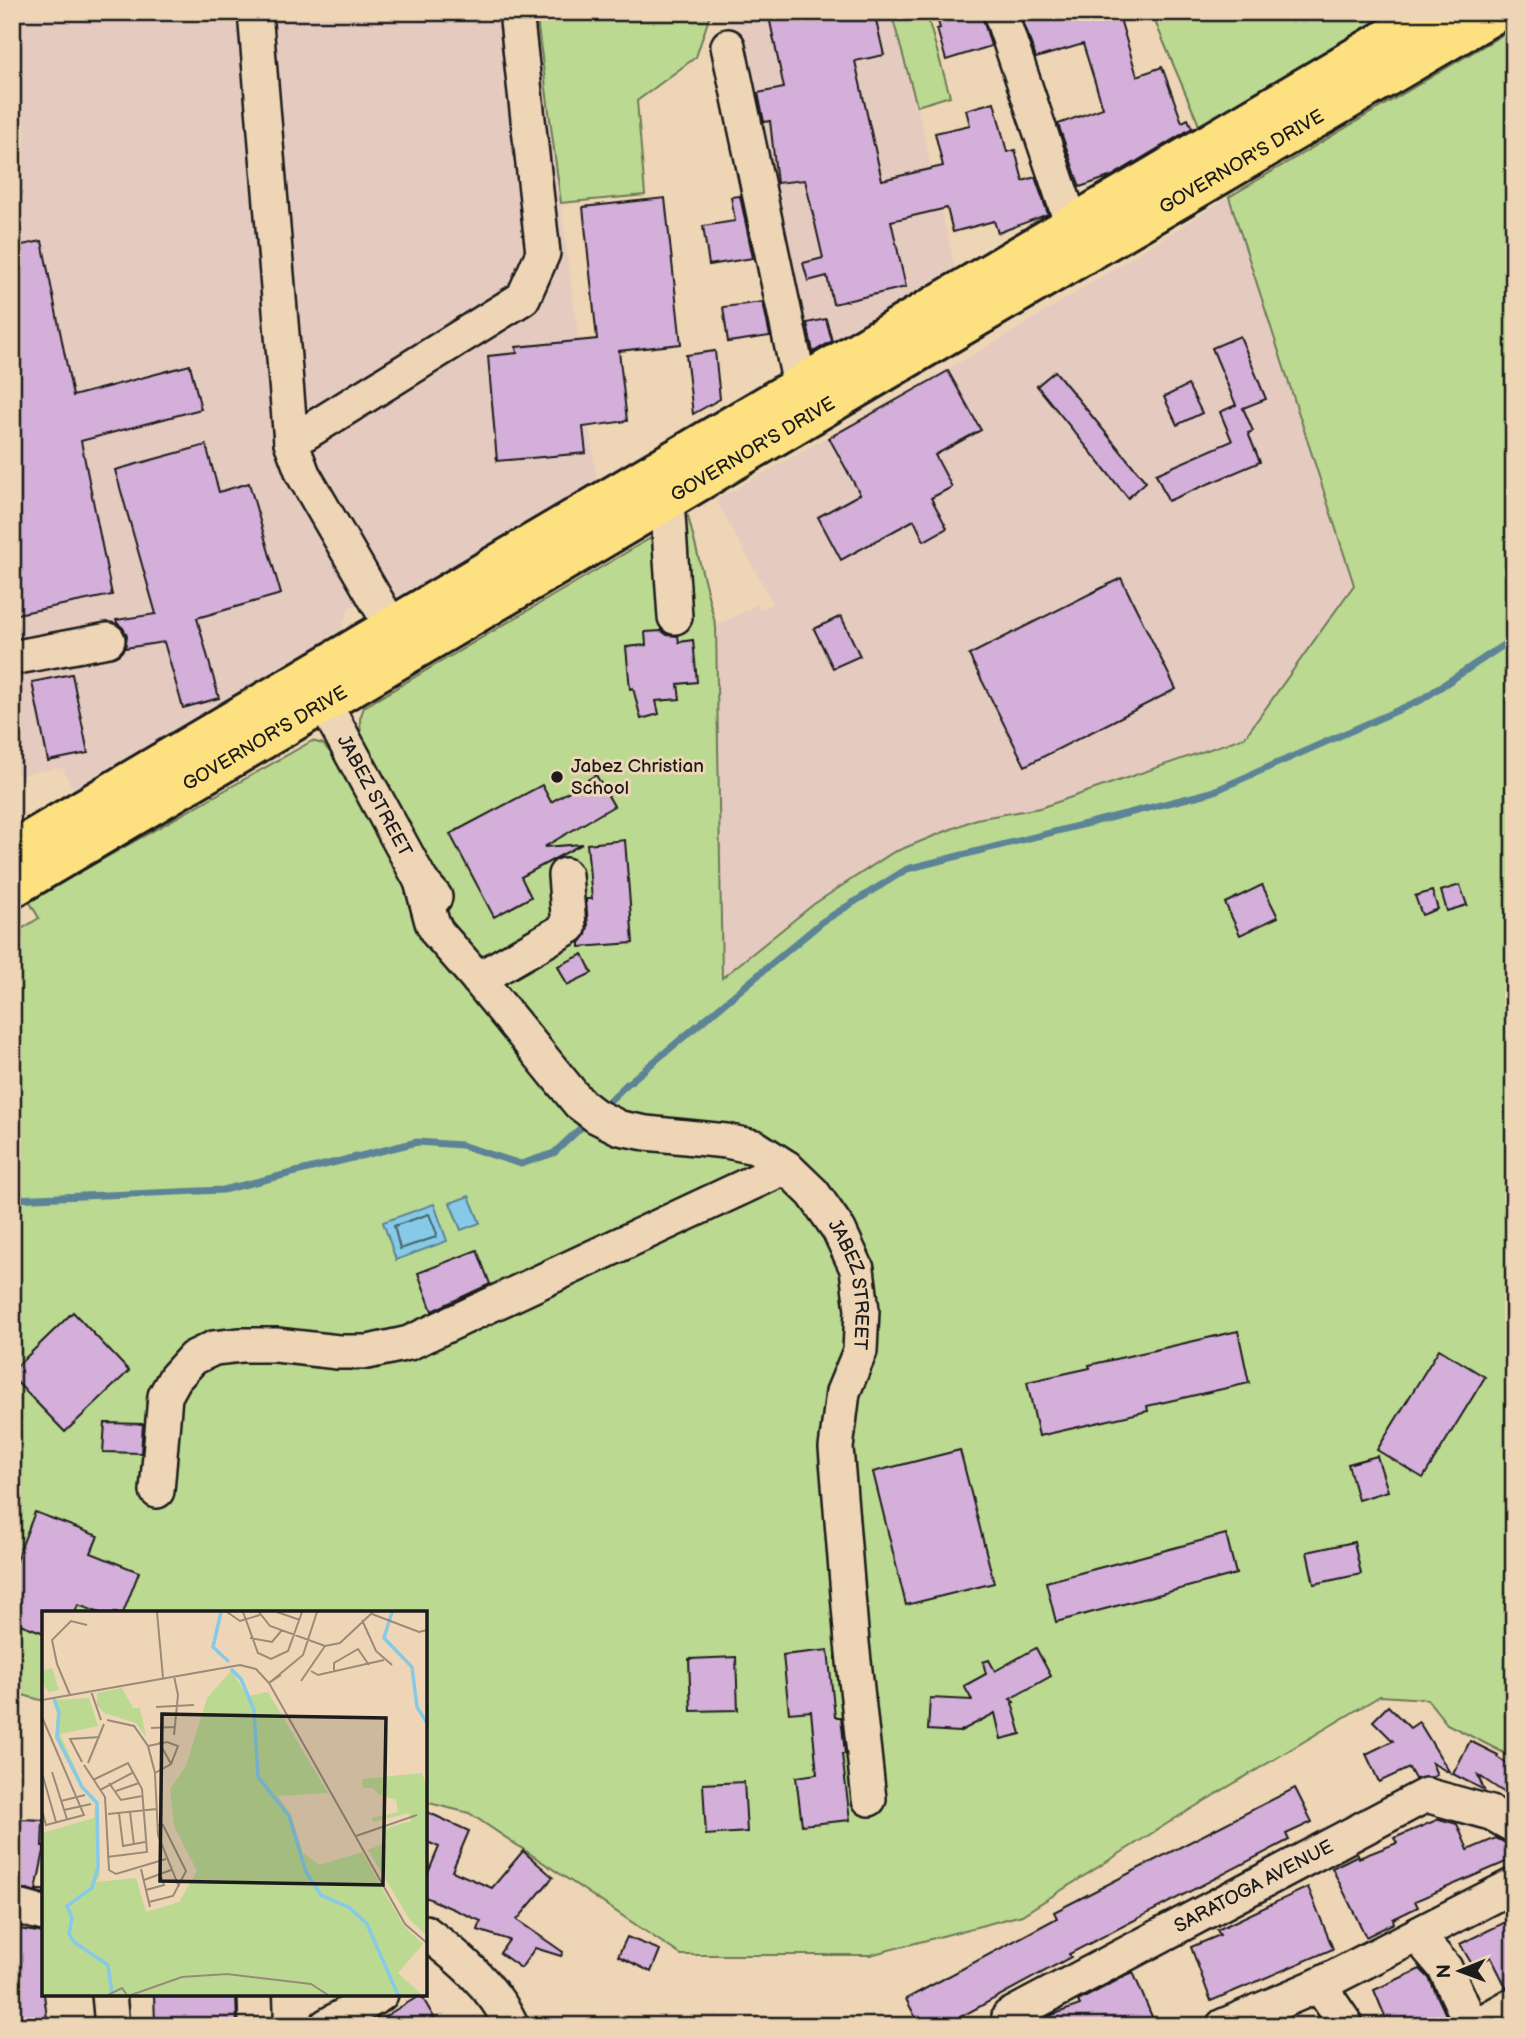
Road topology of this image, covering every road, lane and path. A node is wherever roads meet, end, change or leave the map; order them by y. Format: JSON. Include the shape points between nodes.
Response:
{"nodes":[{"id":1,"x":255,"y":12,"type":"edge"},
{"id":2,"x":516,"y":12,"type":"edge"},
{"id":3,"x":1000,"y":12,"type":"edge"},
{"id":4,"x":1432,"y":12,"type":"edge"},
{"id":5,"x":1497,"y":12,"type":"edge"},
{"id":6,"x":728,"y":46,"type":"dead end"},
{"id":7,"x":1077,"y":240,"type":"junction"},
{"id":8,"x":800,"y":386,"type":"junction"},
{"id":9,"x":292,"y":442,"type":"junction"},
{"id":10,"x":667,"y":501,"type":"junction"},
{"id":11,"x":675,"y":617,"type":"dead end"},
{"id":12,"x":108,"y":640,"type":"dead end"},
{"id":13,"x":400,"y":641,"type":"junction"},
{"id":14,"x":12,"y":658,"type":"edge"},
{"id":15,"x":317,"y":690,"type":"junction"},
{"id":16,"x":12,"y":851,"type":"edge"},
{"id":17,"x":565,"y":875,"type":"dead end"},
{"id":18,"x":12,"y":888,"type":"edge"},
{"id":19,"x":478,"y":979,"type":"junction"},
{"id":20,"x":786,"y":1167,"type":"junction"},
{"id":21,"x":157,"y":1491,"type":"dead end"},
{"id":22,"x":869,"y":1799,"type":"dead end"},
{"id":23,"x":1514,"y":1826,"type":"edge"},
{"id":24,"x":1514,"y":1885,"type":"edge"},
{"id":25,"x":12,"y":1909,"type":"edge"},
{"id":26,"x":42,"y":1913,"type":"edge"},
{"id":27,"x":1417,"y":1935,"type":"junction"},
{"id":28,"x":427,"y":1936,"type":"edge"},
{"id":29,"x":439,"y":1961,"type":"edge"},
{"id":30,"x":1319,"y":1985,"type":"junction"},
{"id":31,"x":109,"y":1996,"type":"edge"},
{"id":32,"x":255,"y":1996,"type":"edge"},
{"id":33,"x":378,"y":1996,"type":"edge"},
{"id":34,"x":1514,"y":2004,"type":"edge"},
{"id":35,"x":112,"y":2026,"type":"edge"},
{"id":36,"x":256,"y":2026,"type":"edge"},
{"id":37,"x":326,"y":2026,"type":"edge"},
{"id":38,"x":512,"y":2026,"type":"edge"},
{"id":39,"x":1009,"y":2026,"type":"edge"},
{"id":40,"x":1223,"y":2026,"type":"edge"},
{"id":41,"x":1347,"y":2026,"type":"edge"},
{"id":42,"x":1474,"y":2026,"type":"edge"}],
"edges":[{"from":1,"to":9,"type":"street"},
{"from":2,"to":9,"type":"street","via":[[543,253],[523,298]]},
{"from":3,"to":7,"type":"street"},
{"from":4,"to":7,"type":"highway","name":"GOVERNOR'S DRIVE"},
{"from":5,"to":7,"type":"highway","name":"GOVERNOR'S DRIVE"},
{"from":6,"to":8,"type":"street"},
{"from":7,"to":8,"type":"highway","name":"GOVERNOR'S DRIVE"},
{"from":7,"to":10,"type":"highway","name":"GOVERNOR'S DRIVE"},
{"from":8,"to":13,"type":"highway","name":"GOVERNOR'S DRIVE"},
{"from":9,"to":13,"type":"street","via":[[303,474]]},
{"from":10,"to":11,"type":"street"},
{"from":10,"to":13,"type":"highway","name":"GOVERNOR'S DRIVE"},
{"from":12,"to":14,"type":"street"},
{"from":13,"to":15,"type":"highway","name":"GOVERNOR'S DRIVE"},
{"from":15,"to":16,"type":"highway","name":"GOVERNOR'S DRIVE"},
{"from":15,"to":18,"type":"highway","name":"GOVERNOR'S DRIVE"},
{"from":15,"to":19,"type":"street","name":"JABEZ STREET","via":[[421,881],[448,913]]},
{"from":17,"to":19,"type":"street","via":[[569,927]]},
{"from":19,"to":20,"type":"street","name":"JABEZ STREET","via":[[559,1081],[596,1116],[620,1128],[755,1147]]},
{"from":20,"to":21,"type":"street","via":[[410,1343],[368,1352],[241,1345],[214,1348],[193,1358],[165,1396]]},
{"from":20,"to":22,"type":"street","name":"JABEZ STREET","via":[[813,1193],[839,1230],[859,1283],[860,1351],[843,1392],[836,1448]]},
{"from":23,"to":39,"type":"street","name":"SARATOGA AVENUE","via":[[1491,1813],[1426,1795],[1009,2016]]},
{"from":24,"to":27,"type":"street"},
{"from":25,"to":26,"type":"street"},
{"from":27,"to":30,"type":"street"},
{"from":27,"to":42,"type":"street","via":[[1445,1968]]},
{"from":28,"to":29,"type":"street"},
{"from":29,"to":38,"type":"street","via":[[482,1980]]},
{"from":30,"to":40,"type":"street"},
{"from":30,"to":41,"type":"street"},
{"from":31,"to":35,"type":"street"},
{"from":32,"to":36,"type":"street"},
{"from":33,"to":37,"type":"street"},
{"from":34,"to":42,"type":"street"}]}
